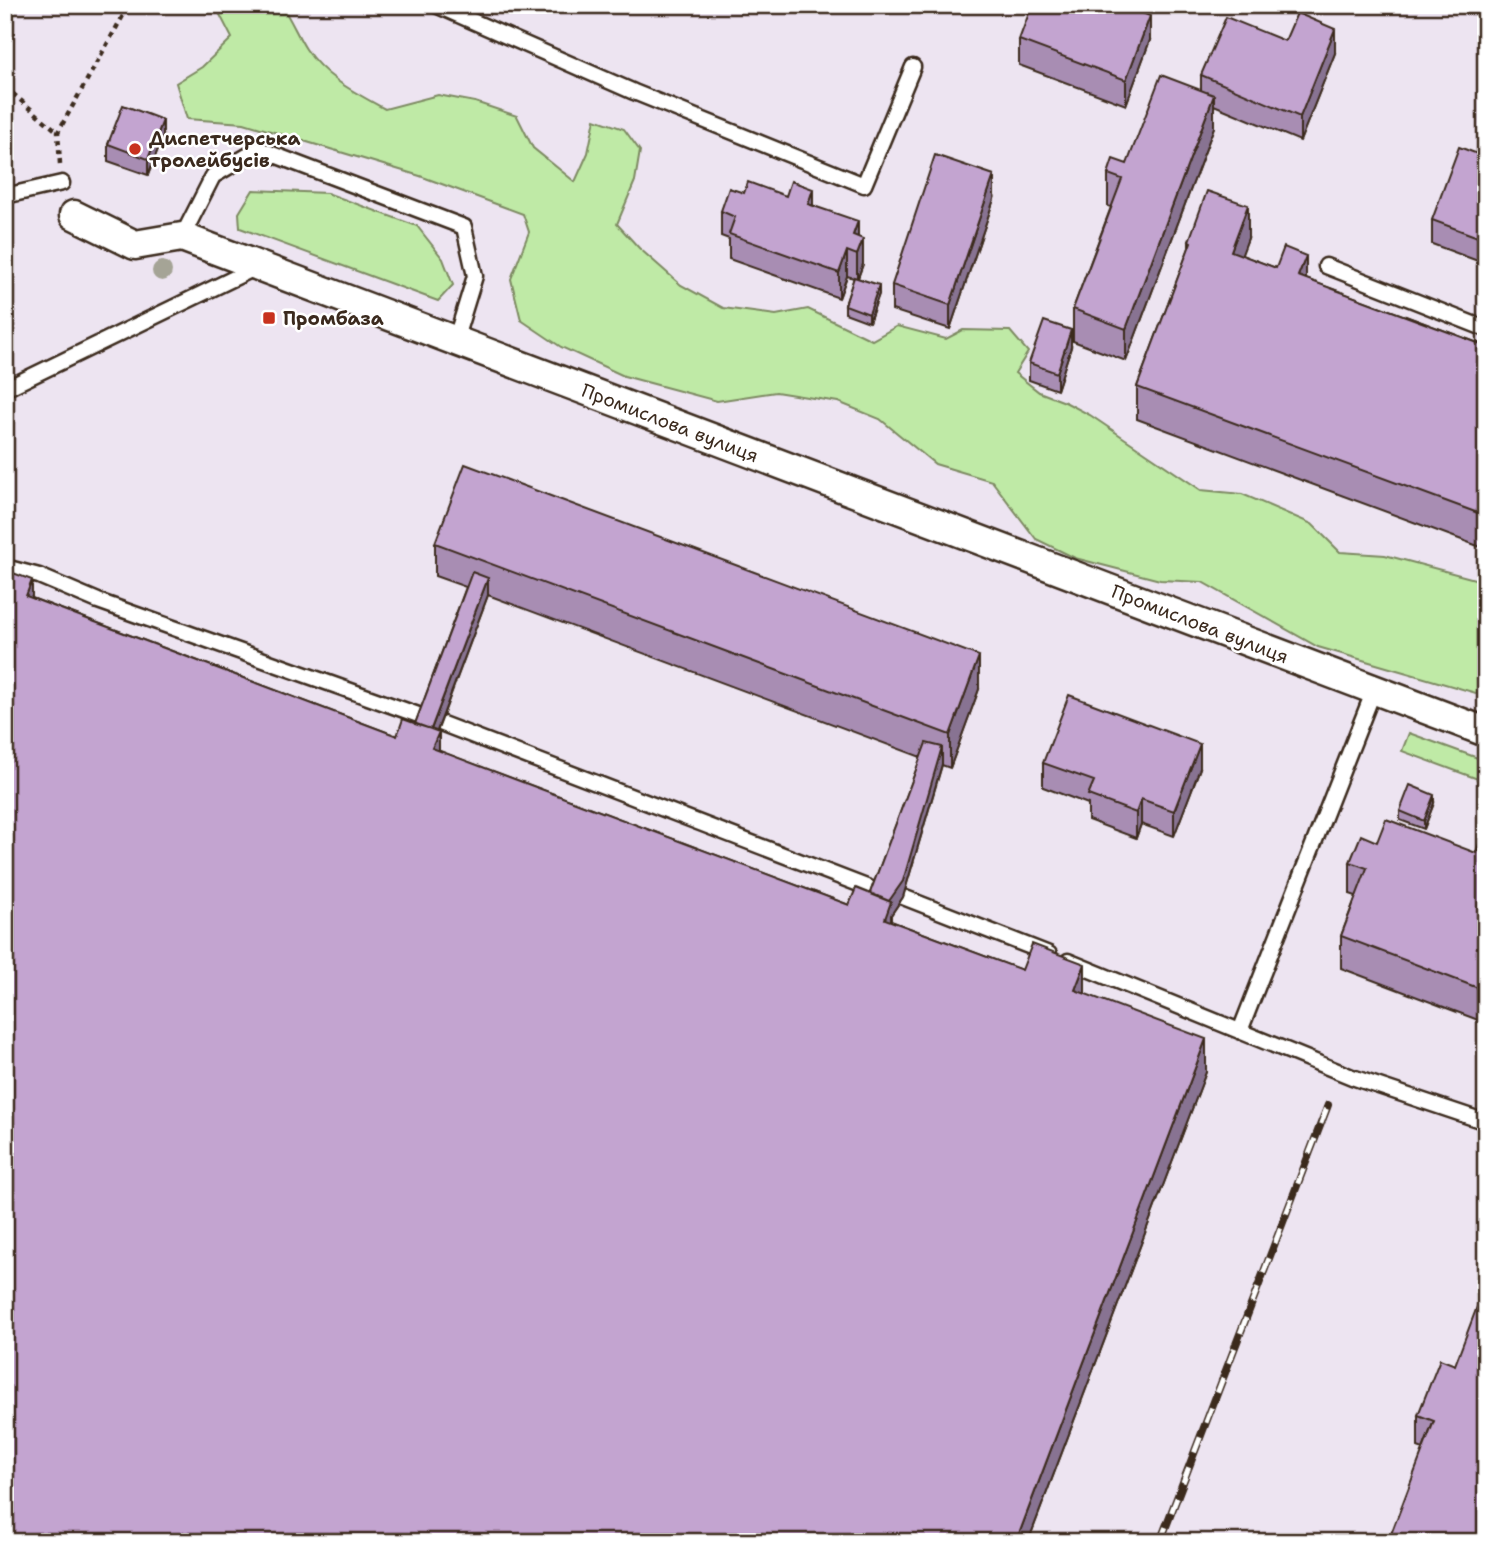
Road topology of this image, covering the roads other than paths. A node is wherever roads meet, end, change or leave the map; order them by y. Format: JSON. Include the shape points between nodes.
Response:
{"nodes":[{"id":1,"x":436,"y":5,"type":"edge"},
{"id":2,"x":913,"y":67,"type":"dead end"},
{"id":3,"x":62,"y":183,"type":"road end"},
{"id":4,"x":5,"y":196,"type":"edge"},
{"id":5,"x":74,"y":215,"type":"dead end"},
{"id":6,"x":181,"y":237,"type":"junction"},
{"id":7,"x":258,"y":266,"type":"junction"},
{"id":8,"x":1326,"y":266,"type":"dead end"},
{"id":9,"x":1486,"y":329,"type":"edge"},
{"id":10,"x":455,"y":341,"type":"junction"},
{"id":11,"x":5,"y":389,"type":"edge"},
{"id":12,"x":5,"y":567,"type":"edge"},
{"id":13,"x":1374,"y":690,"type":"junction"},
{"id":14,"x":424,"y":717,"type":"edge"},
{"id":15,"x":440,"y":723,"type":"edge"},
{"id":16,"x":1486,"y":732,"type":"edge"},
{"id":17,"x":877,"y":891,"type":"edge"},
{"id":18,"x":903,"y":897,"type":"edge"},
{"id":19,"x":1240,"y":1031,"type":"junction"},
{"id":20,"x":1486,"y":1122,"type":"edge"}],
"edges":[{"from":1,"to":2,"type":"lane","via":[[864,185]]},
{"from":3,"to":4,"type":"lane"},
{"from":5,"to":6,"type":"street","via":[[135,245]]},
{"from":6,"to":7,"type":"street","name":"Промислова вулиця"},
{"from":6,"to":10,"type":"lane","via":[[213,176],[258,149],[271,153],[464,227],[475,276]]},
{"from":7,"to":10,"type":"street","name":"Промислова вулиця"},
{"from":7,"to":11,"type":"lane"},
{"from":8,"to":9,"type":"lane"},
{"from":10,"to":13,"type":"street","name":"Промислова вулиця"},
{"from":12,"to":14,"type":"lane"},
{"from":13,"to":16,"type":"street","name":"Промислова вулиця"},
{"from":13,"to":19,"type":"lane"},
{"from":15,"to":17,"type":"lane"},
{"from":18,"to":19,"type":"lane"},
{"from":19,"to":20,"type":"lane","via":[[1352,1077]]}]}
